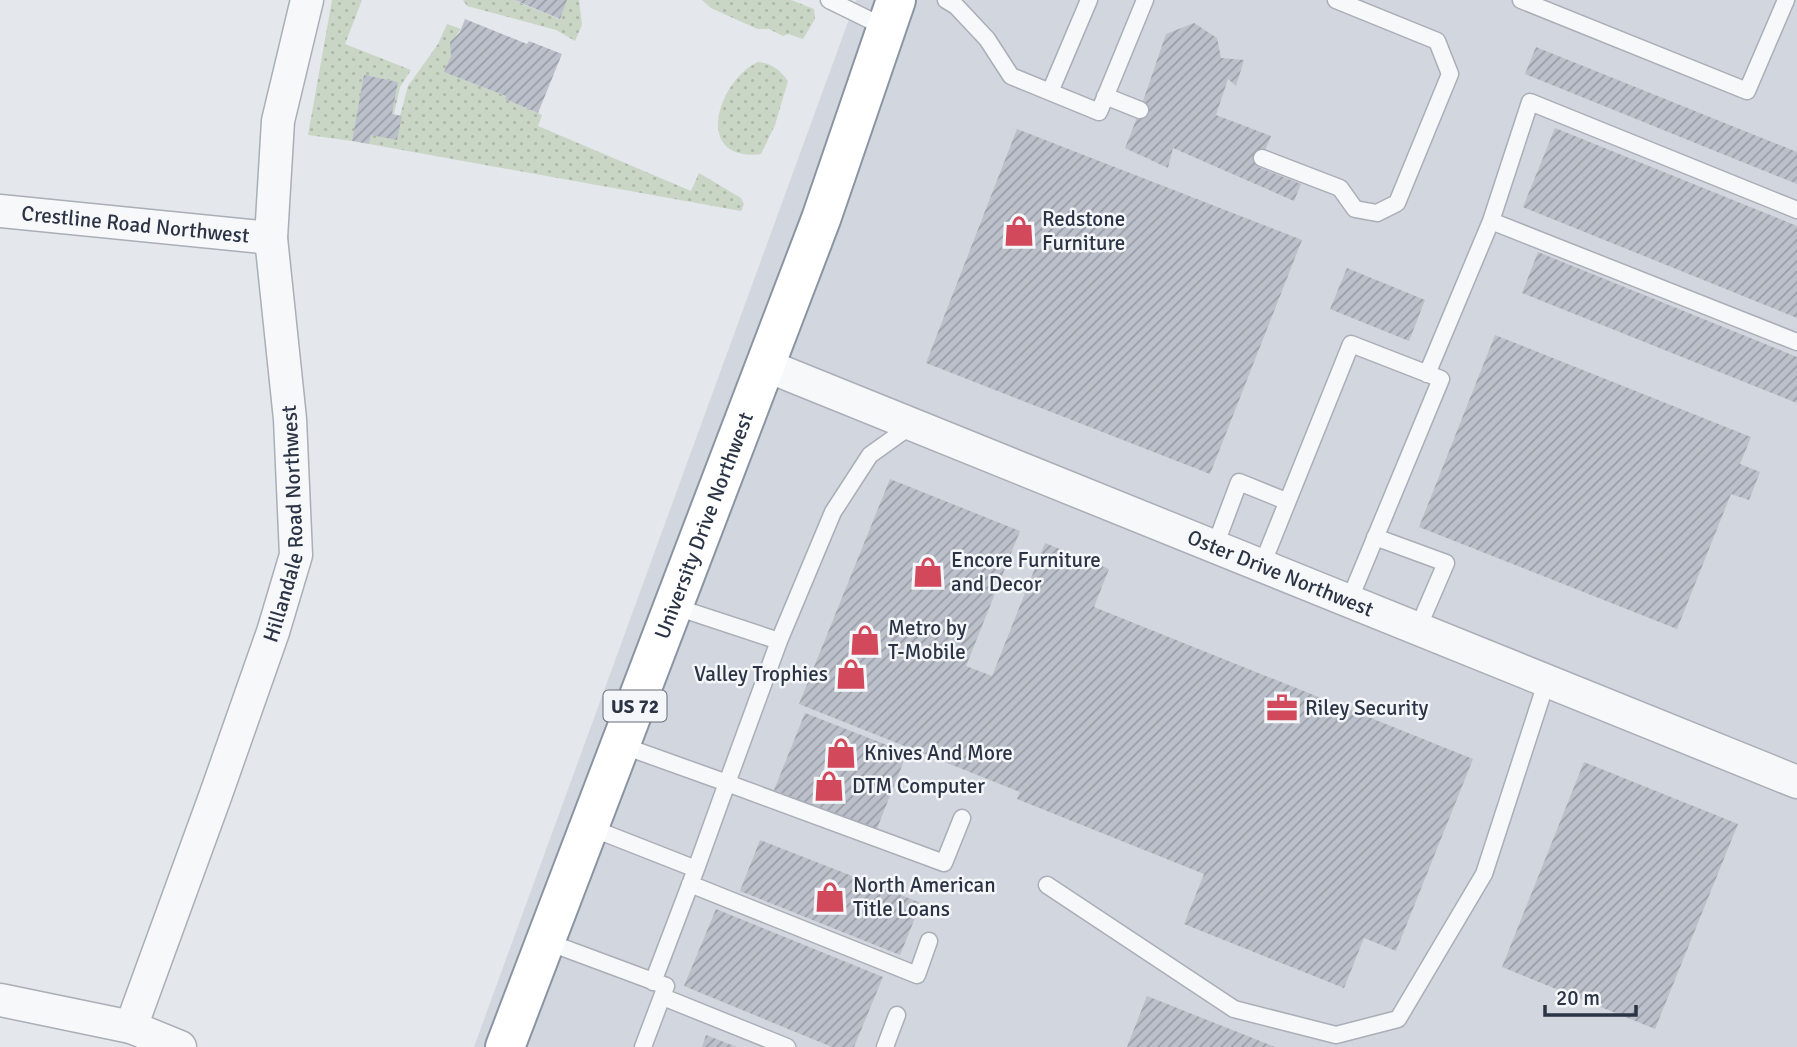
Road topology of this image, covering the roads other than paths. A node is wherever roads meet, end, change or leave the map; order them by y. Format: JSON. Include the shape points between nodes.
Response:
{"nodes":[{"id":1,"x":307,"y":0,"type":"edge"},
{"id":2,"x":829,"y":0,"type":"edge"},
{"id":3,"x":946,"y":0,"type":"edge"},
{"id":4,"x":1089,"y":0,"type":"edge"},
{"id":5,"x":1145,"y":0,"type":"edge"},
{"id":6,"x":1336,"y":0,"type":"edge"},
{"id":7,"x":1521,"y":0,"type":"edge"},
{"id":8,"x":1786,"y":0,"type":"edge"},
{"id":9,"x":891,"y":14,"type":"edge"},
{"id":10,"x":1050,"y":92,"type":"junction"},
{"id":11,"x":1105,"y":96,"type":"junction"},
{"id":12,"x":1140,"y":110,"type":"dead end"},
{"id":13,"x":1262,"y":158,"type":"dead end"},
{"id":14,"x":1797,"y":210,"type":"edge"},
{"id":15,"x":0,"y":211,"type":"edge"},
{"id":16,"x":1491,"y":221,"type":"junction"},
{"id":17,"x":271,"y":238,"type":"junction"},
{"id":18,"x":1797,"y":342,"type":"edge"},
{"id":19,"x":765,"y":365,"type":"junction"},
{"id":20,"x":1427,"y":374,"type":"junction"},
{"id":21,"x":912,"y":425,"type":"junction"},
{"id":22,"x":1286,"y":501,"type":"junction"},
{"id":23,"x":1375,"y":537,"type":"junction"},
{"id":24,"x":1215,"y":546,"type":"junction"},
{"id":25,"x":1262,"y":565,"type":"junction"},
{"id":26,"x":1349,"y":601,"type":"junction"},
{"id":27,"x":673,"y":606,"type":"junction"},
{"id":28,"x":1418,"y":628,"type":"junction"},
{"id":29,"x":779,"y":641,"type":"junction"},
{"id":30,"x":1547,"y":680,"type":"junction"},
{"id":31,"x":621,"y":745,"type":"junction"},
{"id":32,"x":1797,"y":782,"type":"edge"},
{"id":33,"x":727,"y":783,"type":"junction"},
{"id":34,"x":962,"y":818,"type":"dead end"},
{"id":35,"x":589,"y":827,"type":"junction"},
{"id":36,"x":693,"y":876,"type":"junction"},
{"id":37,"x":1047,"y":886,"type":"dead end"},
{"id":38,"x":545,"y":941,"type":"junction"},
{"id":39,"x":929,"y":941,"type":"dead end"},
{"id":40,"x":653,"y":982,"type":"junction"},
{"id":41,"x":663,"y":997,"type":"junction"},
{"id":42,"x":0,"y":1000,"type":"edge"},
{"id":43,"x":897,"y":1015,"type":"dead end"},
{"id":44,"x":131,"y":1027,"type":"junction"},
{"id":45,"x":180,"y":1047,"type":"edge"},
{"id":46,"x":505,"y":1047,"type":"edge"},
{"id":47,"x":643,"y":1047,"type":"edge"},
{"id":48,"x":786,"y":1047,"type":"edge"},
{"id":49,"x":885,"y":1047,"type":"edge"}],
"edges":[{"from":1,"to":17,"type":"street","name":"Hillandale Road Northwest","via":[[278,121]]},
{"from":2,"to":9,"type":"lane"},
{"from":3,"to":10,"type":"lane","via":[[987,39],[1011,76]]},
{"from":4,"to":10,"type":"lane"},
{"from":5,"to":11,"type":"lane"},
{"from":6,"to":13,"type":"lane","via":[[1437,41],[1450,74],[1397,203],[1377,213],[1355,209],[1340,188]]},
{"from":7,"to":8,"type":"lane","via":[[1747,92]]},
{"from":9,"to":19,"type":"highway","name":"University Drive Northwest","number":"US 72"},
{"from":10,"to":11,"type":"lane","via":[[1098,112]]},
{"from":11,"to":12,"type":"lane"},
{"from":14,"to":16,"type":"lane","via":[[1530,102]]},
{"from":15,"to":17,"type":"street","name":"Crestline Road Northwest"},
{"from":16,"to":18,"type":"lane"},
{"from":16,"to":20,"type":"lane"},
{"from":17,"to":44,"type":"street","name":"Hillandale Road Northwest","via":[[290,419],[296,555]]},
{"from":19,"to":21,"type":"street","name":"Oster Drive Northwest"},
{"from":19,"to":27,"type":"highway","name":"University Drive Northwest","number":"US 72"},
{"from":20,"to":22,"type":"lane","via":[[1351,344]]},
{"from":20,"to":23,"type":"lane","via":[[1441,379]]},
{"from":21,"to":24,"type":"street","name":"Oster Drive Northwest"},
{"from":21,"to":29,"type":"lane","via":[[870,455],[833,512]]},
{"from":22,"to":24,"type":"lane","via":[[1239,482]]},
{"from":22,"to":25,"type":"lane"},
{"from":23,"to":26,"type":"lane"},
{"from":23,"to":28,"type":"lane","via":[[1446,563]]},
{"from":24,"to":25,"type":"street","name":"Oster Drive Northwest"},
{"from":25,"to":26,"type":"street","name":"Oster Drive Northwest"},
{"from":26,"to":28,"type":"street","name":"Oster Drive Northwest"},
{"from":27,"to":29,"type":"lane"},
{"from":27,"to":31,"type":"highway","name":"University Drive Northwest","number":"US 72"},
{"from":28,"to":30,"type":"street","name":"Oster Drive Northwest"},
{"from":29,"to":33,"type":"lane"},
{"from":30,"to":32,"type":"street","name":"Oster Drive Northwest"},
{"from":30,"to":37,"type":"lane","via":[[1484,874],[1398,1019],[1336,1035],[1234,1009]]},
{"from":31,"to":33,"type":"lane"},
{"from":31,"to":35,"type":"highway","name":"University Drive Northwest","number":"US 72"},
{"from":33,"to":34,"type":"lane","via":[[944,863]]},
{"from":33,"to":36,"type":"lane"},
{"from":35,"to":36,"type":"lane"},
{"from":35,"to":38,"type":"highway","name":"University Drive Northwest","number":"US 72"},
{"from":36,"to":39,"type":"lane","via":[[916,975]]},
{"from":36,"to":40,"type":"lane"},
{"from":38,"to":40,"type":"lane"},
{"from":38,"to":46,"type":"highway","name":"University Drive Northwest","number":"US 72"},
{"from":40,"to":41,"type":"lane","via":[[666,986]]},
{"from":41,"to":47,"type":"lane"},
{"from":41,"to":48,"type":"lane"},
{"from":42,"to":44,"type":"street"},
{"from":43,"to":49,"type":"lane"},
{"from":44,"to":45,"type":"street"}]}
